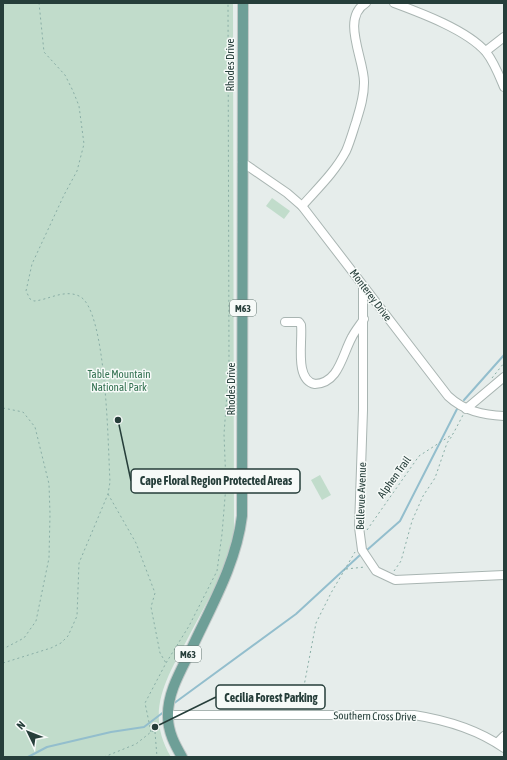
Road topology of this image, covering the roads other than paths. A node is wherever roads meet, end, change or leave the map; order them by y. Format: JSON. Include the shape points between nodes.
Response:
{"nodes":[{"id":1,"x":242,"y":3,"type":"edge"},
{"id":2,"x":366,"y":3,"type":"edge"},
{"id":3,"x":394,"y":3,"type":"edge"},
{"id":4,"x":504,"y":37,"type":"edge"},
{"id":5,"x":486,"y":51,"type":"junction"},
{"id":6,"x":504,"y":87,"type":"edge"},
{"id":7,"x":242,"y":162,"type":"junction"},
{"id":8,"x":302,"y":206,"type":"junction"},
{"id":9,"x":363,"y":286,"type":"junction"},
{"id":10,"x":364,"y":319,"type":"junction"},
{"id":11,"x":285,"y":322,"type":"dead end"},
{"id":12,"x":504,"y":377,"type":"edge"},
{"id":13,"x":466,"y":409,"type":"junction"},
{"id":14,"x":504,"y":416,"type":"edge"},
{"id":15,"x":504,"y":575,"type":"edge"},
{"id":16,"x":169,"y":708,"type":"junction"},
{"id":17,"x":504,"y":736,"type":"edge"},
{"id":18,"x":497,"y":743,"type":"junction"},
{"id":19,"x":504,"y":748,"type":"edge"},
{"id":20,"x":182,"y":757,"type":"edge"}],
"edges":[{"from":1,"to":7,"type":"main road","name":"Rhodes Drive","number":"M63"},
{"from":2,"to":8,"type":"street","via":[[357,12],[354,25],[363,70],[361,107],[341,159]]},
{"from":3,"to":5,"type":"street","via":[[444,22]]},
{"from":4,"to":5,"type":"street"},
{"from":5,"to":6,"type":"street"},
{"from":7,"to":8,"type":"street","name":"Monterey Drive"},
{"from":7,"to":16,"type":"main road","name":"Rhodes Drive","number":"M63","via":[[242,522],[233,559],[179,675]]},
{"from":8,"to":9,"type":"street","name":"Monterey Drive"},
{"from":9,"to":10,"type":"street","name":"Bellevue Avenue"},
{"from":9,"to":13,"type":"street","name":"Monterey Drive","via":[[438,385],[453,401]]},
{"from":10,"to":11,"type":"street","via":[[352,337],[335,374],[327,382],[318,384],[308,382],[302,375],[302,325],[299,322]]},
{"from":10,"to":15,"type":"street","name":"Bellevue Avenue","via":[[364,410],[359,527],[362,550],[374,569],[386,577],[402,581]]},
{"from":12,"to":13,"type":"street"},
{"from":13,"to":14,"type":"street","name":"Monterey Drive","via":[[487,415]]},
{"from":16,"to":18,"type":"street","name":"Southern Cross Drive","via":[[427,717],[459,725]]},
{"from":16,"to":20,"type":"main road","name":"Rhodes Drive","number":"M63","via":[[170,731]]},
{"from":17,"to":18,"type":"street"},
{"from":18,"to":19,"type":"street","name":"Southern Cross Drive"}]}
